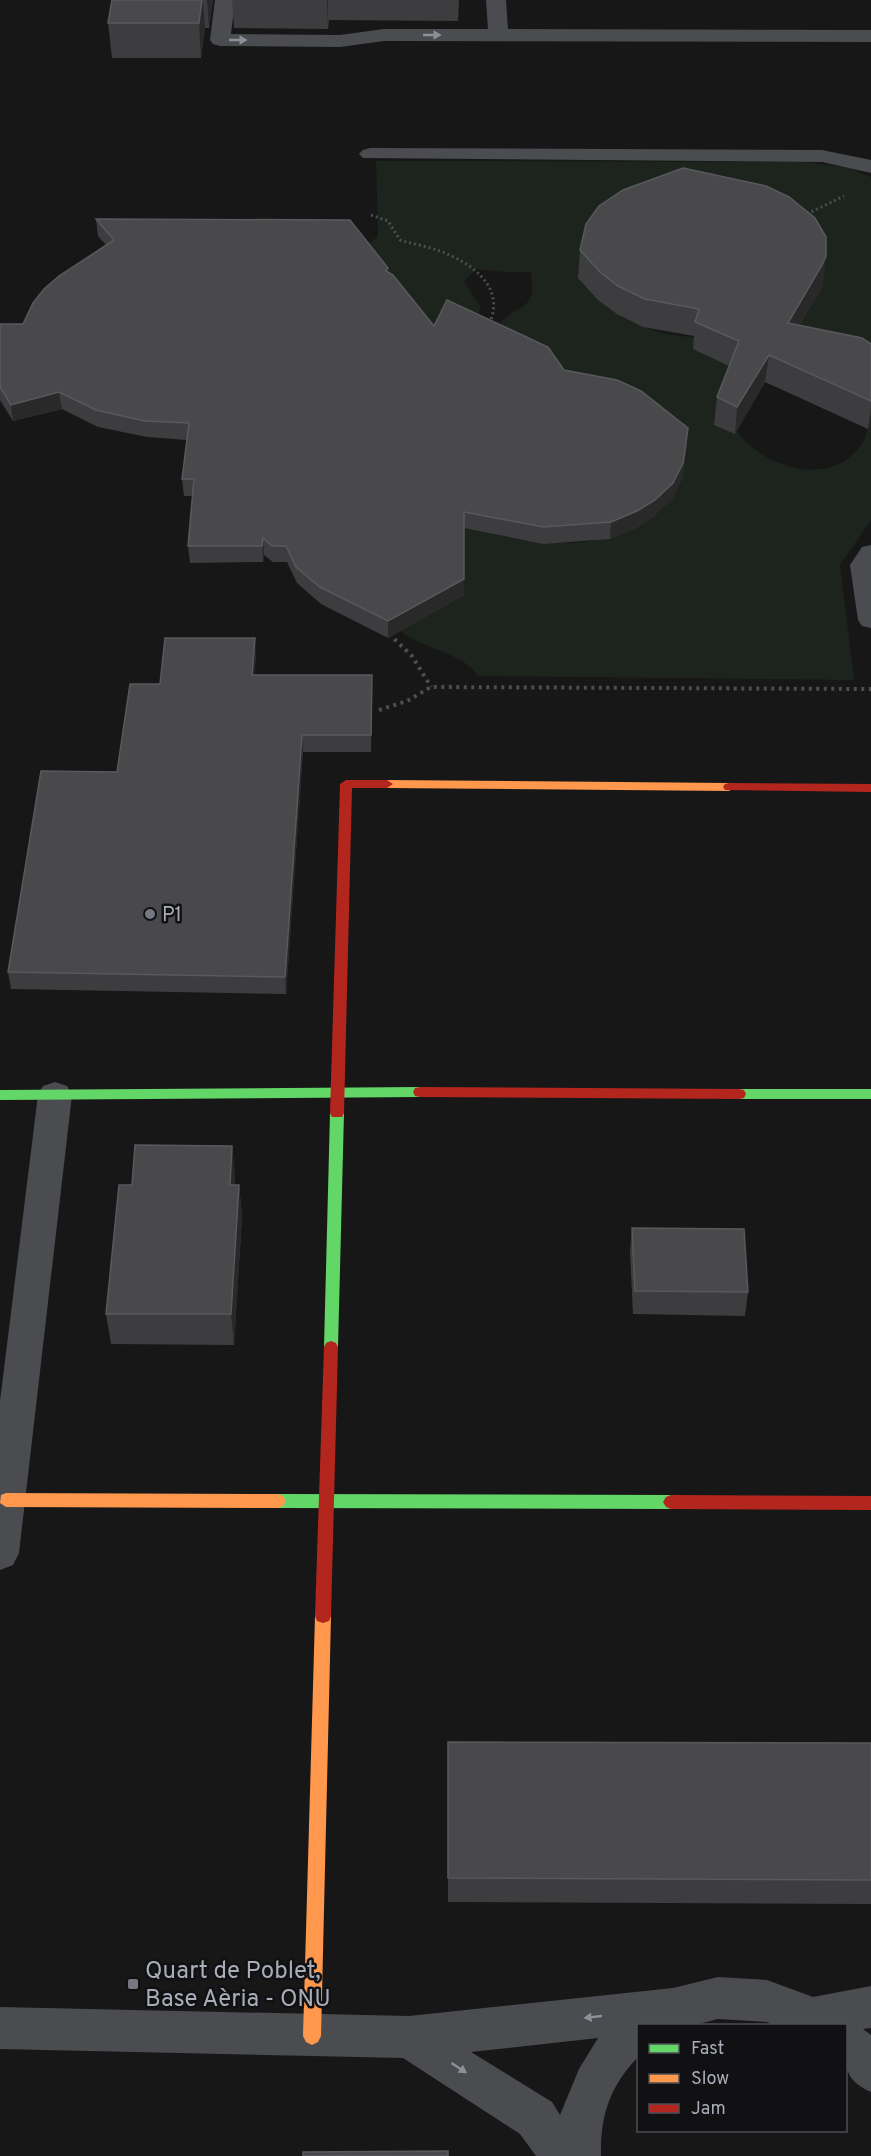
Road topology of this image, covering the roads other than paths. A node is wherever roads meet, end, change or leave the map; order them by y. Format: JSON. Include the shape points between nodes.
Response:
{"nodes":[{"id":1,"x":225,"y":0,"type":"edge"},
{"id":2,"x":496,"y":0,"type":"edge"},
{"id":3,"x":498,"y":35,"type":"junction"},
{"id":4,"x":871,"y":36,"type":"edge"},
{"id":5,"x":370,"y":154,"type":"dead end"},
{"id":6,"x":871,"y":167,"type":"edge"},
{"id":7,"x":871,"y":554,"type":"edge"},
{"id":8,"x":871,"y":620,"type":"edge"},
{"id":9,"x":871,"y":788,"type":"edge"},
{"id":10,"x":338,"y":1092,"type":"junction"},
{"id":11,"x":871,"y":1094,"type":"edge"},
{"id":12,"x":0,"y":1095,"type":"edge"},
{"id":13,"x":55,"y":1095,"type":"junction"},
{"id":14,"x":6,"y":1500,"type":"junction"},
{"id":15,"x":327,"y":1500,"type":"junction"},
{"id":16,"x":871,"y":1503,"type":"edge"},
{"id":17,"x":0,"y":1553,"type":"edge"},
{"id":18,"x":871,"y":2007,"type":"edge"},
{"id":19,"x":652,"y":2021,"type":"edge"},
{"id":20,"x":818,"y":2022,"type":"edge"},
{"id":21,"x":0,"y":2028,"type":"edge"},
{"id":22,"x":637,"y":2031,"type":"edge"},
{"id":23,"x":312,"y":2036,"type":"junction"},
{"id":24,"x":409,"y":2037,"type":"junction"},
{"id":25,"x":847,"y":2044,"type":"edge"},
{"id":26,"x":871,"y":2070,"type":"edge"},
{"id":27,"x":562,"y":2156,"type":"edge"},
{"id":28,"x":579,"y":2156,"type":"edge"}],
"edges":[{"from":1,"to":3,"type":"lane","one_way":true,"via":[[220,40],[340,41],[384,35]]},
{"from":2,"to":3,"type":"lane"},
{"from":3,"to":4,"type":"lane"},
{"from":5,"to":6,"type":"lane","via":[[822,156]]},
{"from":7,"to":8,"type":"lane","via":[[863,565]]},
{"from":9,"to":10,"type":"street","via":[[346,784]]},
{"from":10,"to":11,"type":"street"},
{"from":10,"to":13,"type":"street"},
{"from":10,"to":15,"type":"street"},
{"from":12,"to":13,"type":"street"},
{"from":13,"to":14,"type":"street"},
{"from":14,"to":15,"type":"street"},
{"from":14,"to":17,"type":"street"},
{"from":15,"to":16,"type":"street"},
{"from":15,"to":23,"type":"street"},
{"from":18,"to":20,"type":"street"},
{"from":19,"to":20,"type":"street","via":[[728,1998],[767,2001]]},
{"from":19,"to":24,"type":"street","one_way":true},
{"from":21,"to":23,"type":"street"},
{"from":22,"to":28,"type":"street","via":[[597,2075],[579,2124]]},
{"from":23,"to":24,"type":"street"},
{"from":24,"to":27,"type":"street","one_way":true,"via":[[537,2118]]},
{"from":25,"to":26,"type":"street"}]}
